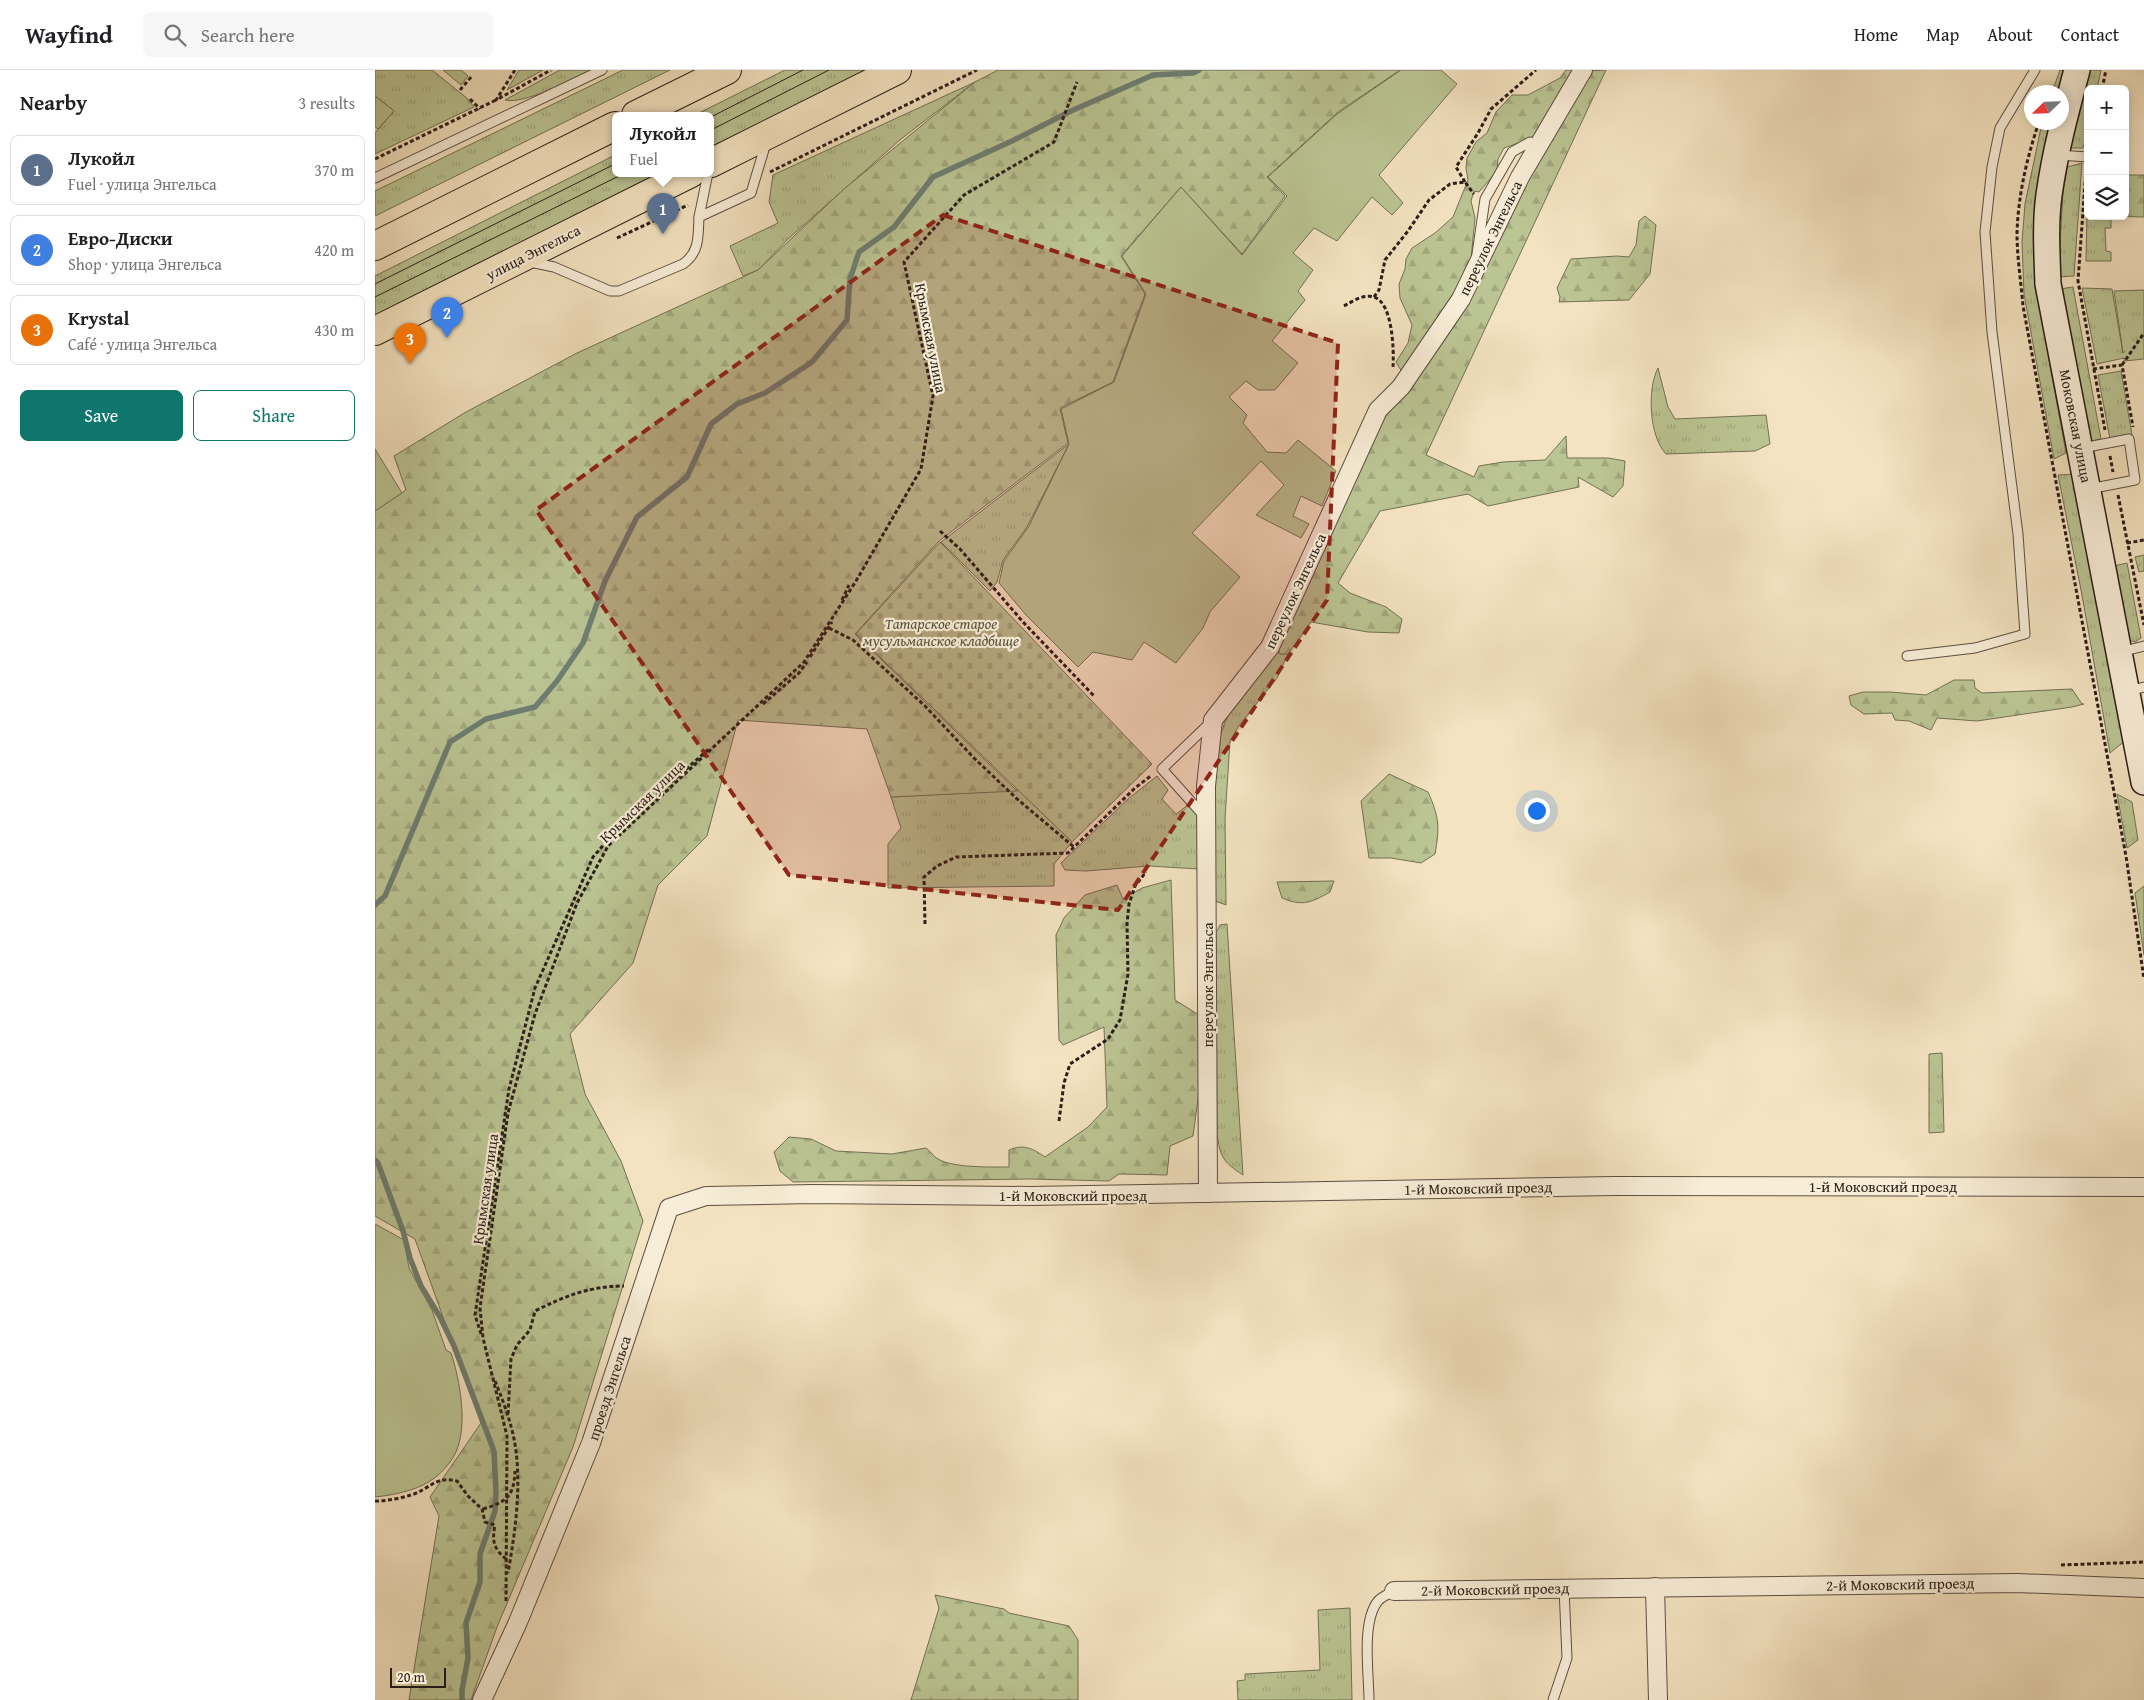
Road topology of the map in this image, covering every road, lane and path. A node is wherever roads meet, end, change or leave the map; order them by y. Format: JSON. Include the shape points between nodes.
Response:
{"nodes":[{"id":1,"x":515,"y":70,"type":"edge"},
{"id":2,"x":551,"y":70,"type":"edge"},
{"id":3,"x":602,"y":70,"type":"edge"},
{"id":4,"x":727,"y":70,"type":"edge"},
{"id":5,"x":897,"y":70,"type":"edge"},
{"id":6,"x":977,"y":70,"type":"edge"},
{"id":7,"x":1535,"y":70,"type":"edge"},
{"id":8,"x":1583,"y":70,"type":"edge"},
{"id":9,"x":2035,"y":70,"type":"edge"},
{"id":10,"x":2077,"y":70,"type":"edge"},
{"id":11,"x":2106,"y":70,"type":"edge"},
{"id":12,"x":473,"y":76,"type":"dead end"},
{"id":13,"x":1077,"y":82,"type":"dead end"},
{"id":14,"x":2103,"y":85,"type":"edge"},
{"id":15,"x":460,"y":90,"type":"dead end"},
{"id":16,"x":470,"y":99,"type":"dead end"},
{"id":17,"x":496,"y":100,"type":"junction"},
{"id":18,"x":479,"y":109,"type":"junction"},
{"id":19,"x":642,"y":112,"type":"edge"},
{"id":20,"x":612,"y":128,"type":"edge"},
{"id":21,"x":2037,"y":130,"type":"edge"},
{"id":22,"x":768,"y":134,"type":"junction"},
{"id":23,"x":1537,"y":148,"type":"junction"},
{"id":24,"x":2056,"y":155,"type":"junction"},
{"id":25,"x":2084,"y":157,"type":"edge"},
{"id":26,"x":375,"y":159,"type":"edge"},
{"id":27,"x":714,"y":165,"type":"edge"},
{"id":28,"x":2085,"y":175,"type":"edge"},
{"id":29,"x":683,"y":177,"type":"edge"},
{"id":30,"x":708,"y":177,"type":"edge"},
{"id":31,"x":375,"y":178,"type":"edge"},
{"id":32,"x":755,"y":179,"type":"junction"},
{"id":33,"x":1465,"y":182,"type":"junction"},
{"id":34,"x":701,"y":199,"type":"junction"},
{"id":35,"x":1482,"y":216,"type":"junction"},
{"id":36,"x":699,"y":217,"type":"junction"},
{"id":37,"x":615,"y":239,"type":"dead end"},
{"id":38,"x":2080,"y":240,"type":"dead end"},
{"id":39,"x":375,"y":246,"type":"edge"},
{"id":40,"x":505,"y":266,"type":"junction"},
{"id":41,"x":1472,"y":276,"type":"junction"},
{"id":42,"x":1374,"y":297,"type":"junction"},
{"id":43,"x":1344,"y":306,"type":"dead end"},
{"id":44,"x":375,"y":330,"type":"edge"},
{"id":45,"x":2144,"y":333,"type":"edge"},
{"id":46,"x":2122,"y":365,"type":"junction"},
{"id":47,"x":2093,"y":369,"type":"dead end"},
{"id":48,"x":1390,"y":399,"type":"junction"},
{"id":49,"x":2134,"y":430,"type":"dead end"},
{"id":50,"x":2081,"y":448,"type":"junction"},
{"id":51,"x":2088,"y":489,"type":"junction"},
{"id":52,"x":940,"y":531,"type":"dead end"},
{"id":53,"x":2144,"y":540,"type":"edge"},
{"id":54,"x":2127,"y":543,"type":"dead end"},
{"id":55,"x":849,"y":585,"type":"dead end"},
{"id":56,"x":829,"y":628,"type":"junction"},
{"id":57,"x":2132,"y":649,"type":"edge"},
{"id":58,"x":1907,"y":656,"type":"dead end"},
{"id":59,"x":2136,"y":689,"type":"edge"},
{"id":60,"x":1095,"y":697,"type":"dead end"},
{"id":61,"x":1213,"y":720,"type":"junction"},
{"id":62,"x":1162,"y":769,"type":"junction"},
{"id":63,"x":2144,"y":782,"type":"edge"},
{"id":64,"x":1206,"y":818,"type":"junction"},
{"id":65,"x":1074,"y":847,"type":"junction"},
{"id":66,"x":1146,"y":872,"type":"dead end"},
{"id":67,"x":925,"y":924,"type":"dead end"},
{"id":68,"x":2144,"y":979,"type":"edge"},
{"id":69,"x":1059,"y":1121,"type":"dead end"},
{"id":70,"x":2144,"y":1187,"type":"edge"},
{"id":71,"x":1208,"y":1193,"type":"junction"},
{"id":72,"x":813,"y":1194,"type":"joint"},
{"id":73,"x":643,"y":1286,"type":"junction"},
{"id":74,"x":508,"y":1416,"type":"junction"},
{"id":75,"x":516,"y":1450,"type":"junction"},
{"id":76,"x":375,"y":1501,"type":"edge"},
{"id":77,"x":483,"y":1509,"type":"junction"},
{"id":78,"x":510,"y":1563,"type":"junction"},
{"id":79,"x":1655,"y":1587,"type":"junction"},
{"id":80,"x":1564,"y":1588,"type":"junction"},
{"id":81,"x":2144,"y":1588,"type":"edge"},
{"id":82,"x":1394,"y":1591,"type":"joint"},
{"id":83,"x":506,"y":1602,"type":"dead end"},
{"id":84,"x":518,"y":1622,"type":"junction"},
{"id":85,"x":482,"y":1700,"type":"edge"},
{"id":86,"x":1369,"y":1700,"type":"edge"},
{"id":87,"x":1553,"y":1700,"type":"edge"},
{"id":88,"x":1658,"y":1700,"type":"edge"}],
"edges":[{"from":1,"to":17,"type":"path"},
{"from":2,"to":17,"type":"path"},
{"from":3,"to":31,"type":"lane"},
{"from":4,"to":19,"type":"main road"},
{"from":5,"to":22,"type":"main road"},
{"from":6,"to":32,"type":"path"},
{"from":7,"to":33,"type":"path","via":[[1491,109],[1457,166]]},
{"from":8,"to":23,"type":"street","name":"переулок Энгельса"},
{"from":9,"to":58,"type":"lane","via":[[2000,128],[1985,232],[1991,332],[2018,534],[2025,634],[1975,648]]},
{"from":10,"to":24,"type":"street","name":"Моковская улица"},
{"from":11,"to":14,"type":"path"},
{"from":12,"to":15,"type":"path"},
{"from":13,"to":83,"type":"path","name":"Крымская улица","via":[[1054,142],[964,195],[904,262],[933,396],[921,469],[856,581],[804,662],[608,846],[577,903],[535,1014],[508,1113],[480,1308],[483,1338],[507,1436]]},
{"from":16,"to":18,"type":"path"},
{"from":17,"to":18,"type":"path"},
{"from":18,"to":26,"type":"path"},
{"from":20,"to":39,"type":"main road"},
{"from":21,"to":68,"type":"path","via":[[2021,195],[2017,232],[2023,306],[2126,856]]},
{"from":22,"to":27,"type":"main road"},
{"from":22,"to":32,"type":"lane"},
{"from":23,"to":35,"type":"lane","via":[[1530,142],[1513,152],[1485,199]]},
{"from":23,"to":41,"type":"street","name":"переулок Энгельса"},
{"from":24,"to":25,"type":"lane"},
{"from":24,"to":50,"type":"street","name":"Моковская улица","via":[[2049,197],[2049,284]]},
{"from":28,"to":38,"type":"path"},
{"from":29,"to":40,"type":"main road","name":"улица Энгельса"},
{"from":30,"to":34,"type":"lane"},
{"from":32,"to":36,"type":"lane","via":[[751,193]]},
{"from":33,"to":35,"type":"path","via":[[1475,196]]},
{"from":33,"to":42,"type":"path","via":[[1450,184],[1429,200],[1385,260],[1379,290]]},
{"from":34,"to":36,"type":"lane"},
{"from":34,"to":37,"type":"path"},
{"from":35,"to":41,"type":"lane"},
{"from":36,"to":40,"type":"lane","via":[[698,243],[690,259],[619,292],[542,263]]},
{"from":40,"to":44,"type":"main road","name":"улица Энгельса"},
{"from":41,"to":48,"type":"street","name":"переулок Энгельса","via":[[1461,299]]},
{"from":42,"to":43,"type":"path","via":[[1359,298]]},
{"from":42,"to":48,"type":"path","via":[[1381,303],[1390,324],[1394,344]]},
{"from":45,"to":46,"type":"path"},
{"from":46,"to":47,"type":"path"},
{"from":46,"to":49,"type":"path"},
{"from":48,"to":61,"type":"street","name":"переулок Энгельса","via":[[1378,410],[1270,647]]},
{"from":50,"to":51,"type":"street","name":"Моковская улица"},
{"from":50,"to":51,"type":"lane","via":[[2129,439],[2135,480]]},
{"from":51,"to":57,"type":"street","name":"Моковская улица"},
{"from":52,"to":60,"type":"path"},
{"from":53,"to":54,"type":"path"},
{"from":55,"to":56,"type":"path"},
{"from":56,"to":65,"type":"path","via":[[853,640],[925,706],[1016,798]]},
{"from":56,"to":74,"type":"path","via":[[799,674],[682,772],[614,833],[593,857],[535,988],[509,1089],[475,1315]]},
{"from":57,"to":59,"type":"street","name":"Моковская улица"},
{"from":59,"to":63,"type":"street","name":"Моковская улица"},
{"from":61,"to":62,"type":"lane"},
{"from":61,"to":64,"type":"street","name":"переулок Энгельса"},
{"from":62,"to":64,"type":"lane"},
{"from":62,"to":65,"type":"path","via":[[1135,788]]},
{"from":64,"to":71,"type":"street","name":"переулок Энгельса"},
{"from":65,"to":67,"type":"path","via":[[1068,853],[957,857],[937,866],[924,877]]},
{"from":66,"to":69,"type":"path","via":[[1135,886],[1129,904],[1128,974],[1120,1020],[1108,1039],[1070,1064]]},
{"from":70,"to":71,"type":"street","name":"1-й Моковский проезд","via":[[1615,1186]]},
{"from":71,"to":72,"type":"street","name":"1-й Моковский проезд","via":[[1031,1196]]},
{"from":72,"to":73,"type":"street","name":"проезд Энгельса","via":[[706,1196],[669,1208]]},
{"from":73,"to":74,"type":"path","via":[[592,1288],[559,1298],[535,1311],[530,1330],[517,1345],[511,1359]]},
{"from":73,"to":84,"type":"street","name":"проезд Энгельса","via":[[591,1443]]},
{"from":74,"to":75,"type":"path"},
{"from":75,"to":77,"type":"path","via":[[515,1483],[508,1498]]},
{"from":75,"to":78,"type":"path","via":[[518,1499]]},
{"from":76,"to":77,"type":"path","via":[[415,1494],[445,1478],[457,1481]]},
{"from":77,"to":78,"type":"path","via":[[485,1522],[495,1525],[495,1549]]},
{"from":78,"to":84,"type":"path","via":[[508,1598]]},
{"from":79,"to":80,"type":"street","name":"2-й Моковский проезд"},
{"from":79,"to":81,"type":"street","name":"2-й Моковский проезд","via":[[2017,1583]]},
{"from":79,"to":88,"type":"street"},
{"from":80,"to":82,"type":"street","name":"2-й Моковский проезд"},
{"from":80,"to":87,"type":"lane","via":[[1567,1658]]},
{"from":82,"to":86,"type":"lane","via":[[1379,1600],[1371,1613],[1368,1632]]},
{"from":84,"to":85,"type":"street","name":"проезд Энгельса"}]}
